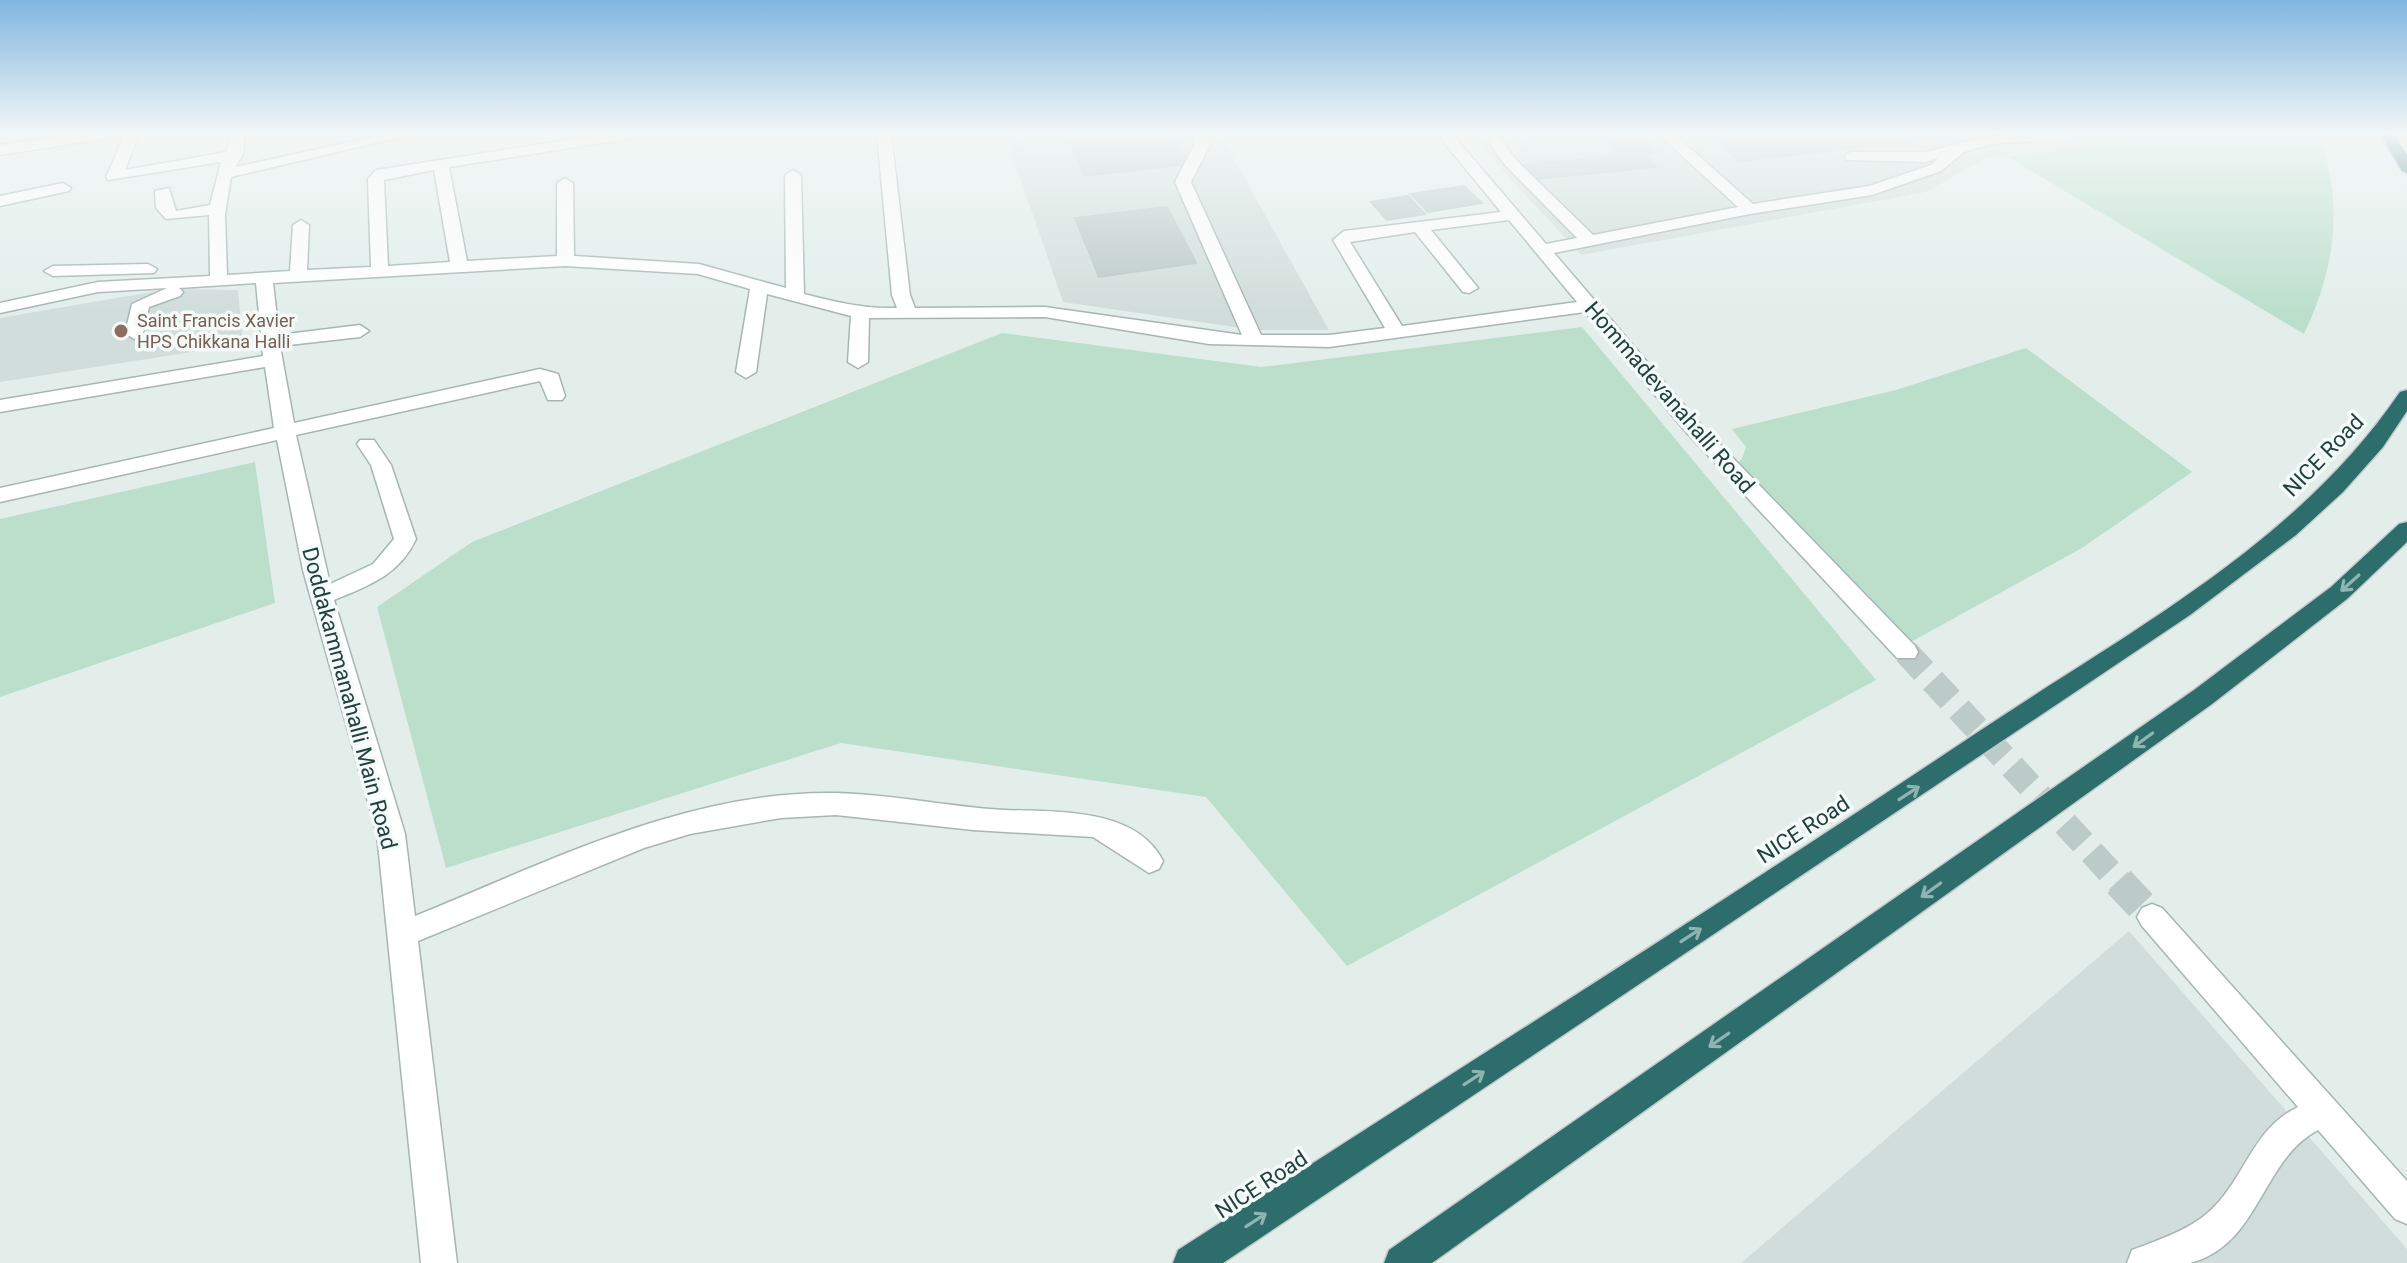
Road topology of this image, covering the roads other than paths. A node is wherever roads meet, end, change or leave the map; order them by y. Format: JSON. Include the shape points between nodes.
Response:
{"nodes":[{"id":1,"x":42,"y":193,"type":"edge"},
{"id":2,"x":163,"y":193,"type":"edge"},
{"id":3,"x":221,"y":193,"type":"edge"},
{"id":4,"x":377,"y":193,"type":"edge"},
{"id":5,"x":446,"y":193,"type":"edge"},
{"id":6,"x":565,"y":193,"type":"edge"},
{"id":7,"x":793,"y":193,"type":"edge"},
{"id":8,"x":890,"y":193,"type":"edge"},
{"id":9,"x":1188,"y":193,"type":"edge"},
{"id":10,"x":1494,"y":193,"type":"edge"},
{"id":11,"x":1541,"y":193,"type":"edge"},
{"id":12,"x":1732,"y":193,"type":"edge"},
{"id":13,"x":1853,"y":193,"type":"edge"},
{"id":14,"x":0,"y":203,"type":"edge"},
{"id":15,"x":219,"y":209,"type":"junction"},
{"id":16,"x":1750,"y":209,"type":"junction"},
{"id":17,"x":1513,"y":215,"type":"junction"},
{"id":18,"x":301,"y":225,"type":"dead end"},
{"id":19,"x":1420,"y":227,"type":"junction"},
{"id":20,"x":1589,"y":240,"type":"junction"},
{"id":21,"x":1542,"y":250,"type":"junction"},
{"id":22,"x":565,"y":261,"type":"junction"},
{"id":23,"x":459,"y":266,"type":"junction"},
{"id":24,"x":380,"y":269,"type":"junction"},
{"id":25,"x":53,"y":271,"type":"dead end"},
{"id":26,"x":219,"y":275,"type":"junction"},
{"id":27,"x":298,"y":276,"type":"junction"},
{"id":28,"x":264,"y":279,"type":"junction"},
{"id":29,"x":198,"y":283,"type":"junction"},
{"id":30,"x":759,"y":288,"type":"junction"},
{"id":31,"x":1469,"y":288,"type":"dead end"},
{"id":32,"x":795,"y":297,"type":"junction"},
{"id":33,"x":1590,"y":306,"type":"junction"},
{"id":34,"x":0,"y":308,"type":"edge"},
{"id":35,"x":860,"y":312,"type":"junction"},
{"id":36,"x":908,"y":315,"type":"junction"},
{"id":37,"x":360,"y":331,"type":"dead end"},
{"id":38,"x":1397,"y":332,"type":"junction"},
{"id":39,"x":134,"y":333,"type":"dead end"},
{"id":40,"x":1254,"y":341,"type":"junction"},
{"id":41,"x":272,"y":351,"type":"junction"},
{"id":42,"x":858,"y":362,"type":"dead end"},
{"id":43,"x":746,"y":372,"type":"dead end"},
{"id":44,"x":555,"y":396,"type":"dead end"},
{"id":45,"x":2407,"y":396,"type":"edge"},
{"id":46,"x":0,"y":406,"type":"edge"},
{"id":47,"x":285,"y":431,"type":"junction"},
{"id":48,"x":367,"y":444,"type":"dead end"},
{"id":49,"x":0,"y":495,"type":"edge"},
{"id":50,"x":2407,"y":529,"type":"edge"},
{"id":51,"x":321,"y":596,"type":"junction"},
{"id":52,"x":1906,"y":652,"type":"tunnel mouth"},
{"id":53,"x":1149,"y":861,"type":"dead end"},
{"id":54,"x":2152,"y":917,"type":"tunnel mouth"},
{"id":55,"x":402,"y":934,"type":"junction"},
{"id":56,"x":2323,"y":1111,"type":"junction"},
{"id":57,"x":2407,"y":1207,"type":"edge"},
{"id":58,"x":439,"y":1263,"type":"edge"},
{"id":59,"x":1191,"y":1263,"type":"edge"},
{"id":60,"x":1402,"y":1263,"type":"edge"},
{"id":61,"x":2145,"y":1263,"type":"edge"}],
"edges":[{"from":1,"to":14,"type":"street"},
{"from":2,"to":15,"type":"street","via":[[164,208],[172,216]]},
{"from":3,"to":15,"type":"street"},
{"from":4,"to":24,"type":"street"},
{"from":5,"to":23,"type":"street"},
{"from":6,"to":22,"type":"street"},
{"from":7,"to":32,"type":"street"},
{"from":8,"to":36,"type":"street","via":[[901,295]]},
{"from":9,"to":40,"type":"street"},
{"from":10,"to":17,"type":"street","name":"Hommadevanahalli Road"},
{"from":11,"to":20,"type":"street"},
{"from":12,"to":16,"type":"street"},
{"from":13,"to":16,"type":"street"},
{"from":15,"to":26,"type":"street"},
{"from":16,"to":20,"type":"street"},
{"from":17,"to":19,"type":"street"},
{"from":17,"to":21,"type":"street","name":"Hommadevanahalli Road"},
{"from":18,"to":27,"type":"street"},
{"from":19,"to":31,"type":"street"},
{"from":19,"to":38,"type":"street","via":[[1350,235],[1340,243]]},
{"from":20,"to":21,"type":"street"},
{"from":21,"to":33,"type":"street","name":"Hommadevanahalli Road"},
{"from":22,"to":23,"type":"street"},
{"from":22,"to":30,"type":"street","via":[[699,269]]},
{"from":23,"to":24,"type":"street"},
{"from":24,"to":27,"type":"street"},
{"from":25,"to":26,"type":"street"},
{"from":26,"to":28,"type":"street"},
{"from":26,"to":29,"type":"street"},
{"from":27,"to":28,"type":"street"},
{"from":28,"to":41,"type":"street","name":"Doddakammanahalli Main Road"},
{"from":29,"to":34,"type":"street","via":[[98,287]]},
{"from":29,"to":39,"type":"street","via":[[141,304]]},
{"from":30,"to":32,"type":"street"},
{"from":30,"to":43,"type":"street"},
{"from":32,"to":35,"type":"street"},
{"from":33,"to":38,"type":"street"},
{"from":33,"to":52,"type":"street","name":"Hommadevanahalli Road","via":[[1694,429]]},
{"from":35,"to":36,"type":"street"},
{"from":35,"to":42,"type":"street"},
{"from":36,"to":40,"type":"street","via":[[1045,312]]},
{"from":37,"to":41,"type":"street"},
{"from":38,"to":40,"type":"street","via":[[1329,341]]},
{"from":41,"to":46,"type":"street"},
{"from":41,"to":47,"type":"street","name":"Doddakammanahalli Main Road"},
{"from":44,"to":47,"type":"street","via":[[551,378],[540,375]]},
{"from":59,"to":45,"type":"highway","name":"NICE Road","one_way":true,"via":[[1927,780],[2235,570],[2314,508],[2361,460]]},
{"from":47,"to":49,"type":"street"},
{"from":47,"to":51,"type":"street","name":"Doddakammanahalli Main Road"},
{"from":48,"to":51,"type":"street","via":[[381,465],[405,539],[383,570]]},
{"from":50,"to":60,"type":"highway","one_way":true,"via":[[2339,593],[2203,697]]},
{"from":51,"to":55,"type":"street","name":"Doddakammanahalli Main Road","via":[[391,834]]},
{"from":53,"to":55,"type":"street","via":[[1096,826],[808,804],[666,829]]},
{"from":54,"to":56,"type":"street"},
{"from":55,"to":58,"type":"street","name":"Doddakammanahalli Main Road"},
{"from":56,"to":57,"type":"street"},
{"from":56,"to":61,"type":"street","via":[[2276,1140],[2229,1217],[2210,1235]]}]}
